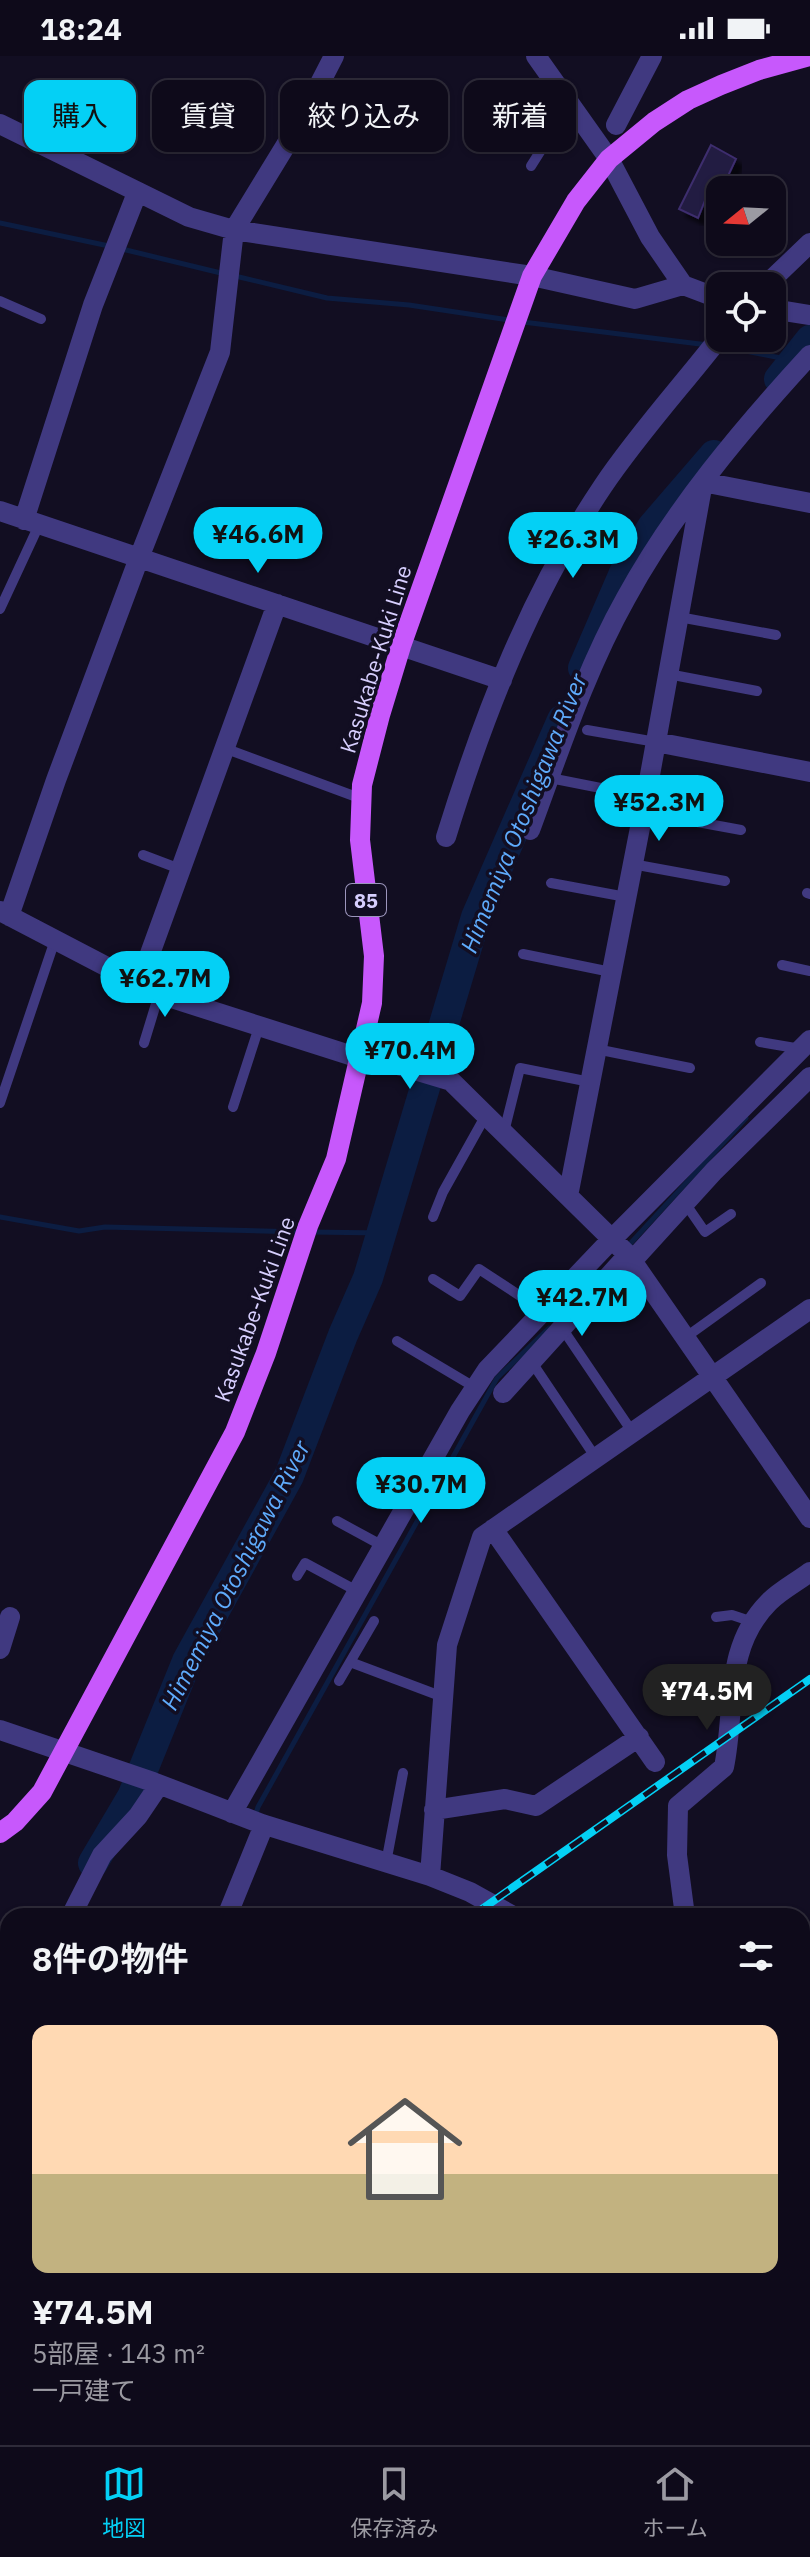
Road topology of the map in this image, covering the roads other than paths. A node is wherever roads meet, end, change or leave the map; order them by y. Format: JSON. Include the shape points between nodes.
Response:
{"nodes":[{"id":1,"x":334,"y":56,"type":"edge"},
{"id":2,"x":536,"y":56,"type":"edge"},
{"id":3,"x":652,"y":56,"type":"edge"},
{"id":4,"x":810,"y":56,"type":"edge"},
{"id":5,"x":553,"y":80,"type":"edge"},
{"id":6,"x":576,"y":112,"type":"edge"},
{"id":7,"x":0,"y":124,"type":"edge"},
{"id":8,"x":616,"y":125,"type":"dead end"},
{"id":9,"x":540,"y":152,"type":"edge"},
{"id":10,"x":609,"y":159,"type":"junction"},
{"id":11,"x":531,"y":166,"type":"dead end"},
{"id":12,"x":137,"y":193,"type":"junction"},
{"id":13,"x":234,"y":230,"type":"junction"},
{"id":14,"x":810,"y":243,"type":"edge"},
{"id":15,"x":780,"y":272,"type":"edge"},
{"id":16,"x":532,"y":276,"type":"junction"},
{"id":17,"x":683,"y":285,"type":"junction"},
{"id":18,"x":706,"y":294,"type":"edge"},
{"id":19,"x":0,"y":301,"type":"edge"},
{"id":20,"x":786,"y":311,"type":"edge"},
{"id":21,"x":810,"y":315,"type":"edge"},
{"id":22,"x":41,"y":319,"type":"dead end"},
{"id":23,"x":708,"y":352,"type":"edge"},
{"id":24,"x":810,"y":355,"type":"edge"},
{"id":25,"x":703,"y":482,"type":"junction"},
{"id":26,"x":810,"y":503,"type":"edge"},
{"id":27,"x":0,"y":511,"type":"edge"},
{"id":28,"x":32,"y":522,"type":"junction"},
{"id":29,"x":139,"y":558,"type":"junction"},
{"id":30,"x":277,"y":604,"type":"junction"},
{"id":31,"x":0,"y":609,"type":"edge"},
{"id":32,"x":679,"y":617,"type":"junction"},
{"id":33,"x":776,"y":635,"type":"dead end"},
{"id":34,"x":401,"y":646,"type":"junction"},
{"id":35,"x":668,"y":674,"type":"junction"},
{"id":36,"x":502,"y":680,"type":"junction"},
{"id":37,"x":757,"y":691,"type":"dead end"},
{"id":38,"x":587,"y":730,"type":"dead end"},
{"id":39,"x":656,"y":742,"type":"junction"},
{"id":40,"x":224,"y":748,"type":"junction"},
{"id":41,"x":810,"y":772,"type":"edge"},
{"id":42,"x":550,"y":778,"type":"junction"},
{"id":43,"x":362,"y":799,"type":"junction"},
{"id":44,"x":644,"y":805,"type":"junction"},
{"id":45,"x":530,"y":830,"type":"dead end"},
{"id":46,"x":741,"y":830,"type":"dead end"},
{"id":47,"x":446,"y":837,"type":"dead end"},
{"id":48,"x":143,"y":855,"type":"dead end"},
{"id":49,"x":632,"y":864,"type":"junction"},
{"id":50,"x":180,"y":869,"type":"junction"},
{"id":51,"x":725,"y":881,"type":"dead end"},
{"id":52,"x":551,"y":883,"type":"dead end"},
{"id":53,"x":626,"y":897,"type":"junction"},
{"id":54,"x":4,"y":913,"type":"edge"},
{"id":55,"x":55,"y":940,"type":"junction"},
{"id":56,"x":523,"y":954,"type":"dead end"},
{"id":57,"x":782,"y":965,"type":"dead end"},
{"id":58,"x":810,"y":971,"type":"edge"},
{"id":59,"x":611,"y":972,"type":"junction"},
{"id":60,"x":139,"y":984,"type":"junction"},
{"id":61,"x":159,"y":994,"type":"junction"},
{"id":62,"x":259,"y":1027,"type":"junction"},
{"id":63,"x":760,"y":1042,"type":"dead end"},
{"id":64,"x":144,"y":1043,"type":"dead end"},
{"id":65,"x":806,"y":1044,"type":"edge"},
{"id":66,"x":596,"y":1049,"type":"junction"},
{"id":67,"x":359,"y":1058,"type":"junction"},
{"id":68,"x":690,"y":1068,"type":"dead end"},
{"id":69,"x":810,"y":1077,"type":"edge"},
{"id":70,"x":590,"y":1082,"type":"junction"},
{"id":71,"x":0,"y":1103,"type":"edge"},
{"id":72,"x":233,"y":1107,"type":"dead end"},
{"id":73,"x":486,"y":1115,"type":"junction"},
{"id":74,"x":504,"y":1133,"type":"junction"},
{"id":75,"x":568,"y":1196,"type":"junction"},
{"id":76,"x":685,"y":1203,"type":"junction"},
{"id":77,"x":731,"y":1214,"type":"dead end"},
{"id":78,"x":433,"y":1217,"type":"dead end"},
{"id":79,"x":622,"y":1249,"type":"junction"},
{"id":80,"x":433,"y":1279,"type":"dead end"},
{"id":81,"x":761,"y":1283,"type":"dead end"},
{"id":82,"x":810,"y":1309,"type":"edge"},
{"id":83,"x":543,"y":1311,"type":"junction"},
{"id":84,"x":562,"y":1328,"type":"junction"},
{"id":85,"x":686,"y":1337,"type":"junction"},
{"id":86,"x":397,"y":1341,"type":"dead end"},
{"id":87,"x":531,"y":1361,"type":"junction"},
{"id":88,"x":714,"y":1378,"type":"junction"},
{"id":89,"x":476,"y":1388,"type":"junction"},
{"id":90,"x":503,"y":1393,"type":"dead end"},
{"id":91,"x":633,"y":1433,"type":"junction"},
{"id":92,"x":596,"y":1458,"type":"junction"},
{"id":93,"x":810,"y":1518,"type":"edge"},
{"id":94,"x":337,"y":1521,"type":"dead end"},
{"id":95,"x":493,"y":1529,"type":"junction"},
{"id":96,"x":383,"y":1546,"type":"junction"},
{"id":97,"x":810,"y":1572,"type":"edge"},
{"id":98,"x":297,"y":1576,"type":"dead end"},
{"id":99,"x":357,"y":1591,"type":"junction"},
{"id":100,"x":10,"y":1617,"type":"dead end"},
{"id":101,"x":716,"y":1617,"type":"dead end"},
{"id":102,"x":374,"y":1621,"type":"dead end"},
{"id":103,"x":753,"y":1622,"type":"junction"},
{"id":104,"x":0,"y":1649,"type":"edge"},
{"id":105,"x":350,"y":1662,"type":"junction"},
{"id":106,"x":339,"y":1681,"type":"dead end"},
{"id":107,"x":443,"y":1697,"type":"junction"},
{"id":108,"x":0,"y":1730,"type":"edge"},
{"id":109,"x":639,"y":1737,"type":"junction"},
{"id":110,"x":68,"y":1754,"type":"junction"},
{"id":111,"x":655,"y":1762,"type":"dead end"},
{"id":112,"x":403,"y":1773,"type":"dead end"},
{"id":113,"x":156,"y":1783,"type":"junction"},
{"id":114,"x":434,"y":1810,"type":"junction"},
{"id":115,"x":236,"y":1814,"type":"junction"},
{"id":116,"x":263,"y":1824,"type":"junction"},
{"id":117,"x":0,"y":1833,"type":"edge"},
{"id":118,"x":386,"y":1863,"type":"junction"},
{"id":119,"x":430,"y":1876,"type":"junction"},
{"id":120,"x":75,"y":1908,"type":"edge"},
{"id":121,"x":230,"y":1908,"type":"edge"},
{"id":122,"x":499,"y":1908,"type":"edge"},
{"id":123,"x":684,"y":1908,"type":"edge"}],
"edges":[{"from":1,"to":13,"type":"street"},
{"from":2,"to":5,"type":"street"},
{"from":3,"to":8,"type":"street"},
{"from":4,"to":10,"type":"main road","name":"Kasukabe-Kuki Line","number":"85","via":[[759,70],[688,100]]},
{"from":6,"to":10,"type":"street"},
{"from":7,"to":12,"type":"street"},
{"from":9,"to":11,"type":"lane"},
{"from":10,"to":16,"type":"main road","name":"Kasukabe-Kuki Line","number":"85","via":[[576,201]]},
{"from":10,"to":17,"type":"street","via":[[650,237]]},
{"from":12,"to":13,"type":"street"},
{"from":12,"to":28,"type":"street","via":[[93,305]]},
{"from":13,"to":16,"type":"street"},
{"from":13,"to":29,"type":"street","via":[[220,352]]},
{"from":14,"to":15,"type":"street"},
{"from":16,"to":17,"type":"street","via":[[635,299]]},
{"from":16,"to":34,"type":"main road","name":"Kasukabe-Kuki Line","number":"85"},
{"from":17,"to":18,"type":"street"},
{"from":19,"to":22,"type":"lane"},
{"from":20,"to":21,"type":"street"},
{"from":23,"to":36,"type":"street","via":[[644,430],[565,546]]},
{"from":24,"to":25,"type":"street"},
{"from":25,"to":26,"type":"street"},
{"from":25,"to":32,"type":"street"},
{"from":25,"to":42,"type":"street","via":[[623,602],[568,724]]},
{"from":27,"to":28,"type":"street"},
{"from":28,"to":29,"type":"street"},
{"from":28,"to":31,"type":"lane"},
{"from":29,"to":30,"type":"street"},
{"from":29,"to":54,"type":"street"},
{"from":30,"to":34,"type":"street"},
{"from":30,"to":40,"type":"street"},
{"from":32,"to":33,"type":"lane"},
{"from":32,"to":35,"type":"street"},
{"from":34,"to":36,"type":"street"},
{"from":34,"to":43,"type":"main road","name":"Kasukabe-Kuki Line","number":"85"},
{"from":35,"to":37,"type":"lane"},
{"from":35,"to":39,"type":"street"},
{"from":36,"to":47,"type":"street"},
{"from":38,"to":39,"type":"lane"},
{"from":39,"to":41,"type":"street"},
{"from":39,"to":44,"type":"street"},
{"from":40,"to":43,"type":"lane"},
{"from":40,"to":50,"type":"street"},
{"from":42,"to":44,"type":"lane"},
{"from":42,"to":45,"type":"street"},
{"from":43,"to":67,"type":"main road","name":"Kasukabe-Kuki Line","number":"85","via":[[362,875],[374,956],[372,1003]]},
{"from":44,"to":46,"type":"lane"},
{"from":44,"to":49,"type":"street"},
{"from":48,"to":50,"type":"lane"},
{"from":49,"to":51,"type":"lane"},
{"from":49,"to":53,"type":"street"},
{"from":50,"to":60,"type":"street"},
{"from":52,"to":53,"type":"lane"},
{"from":53,"to":59,"type":"street"},
{"from":54,"to":55,"type":"street"},
{"from":55,"to":60,"type":"street"},
{"from":55,"to":71,"type":"lane"},
{"from":56,"to":59,"type":"lane"},
{"from":57,"to":58,"type":"lane"},
{"from":59,"to":66,"type":"street"},
{"from":60,"to":61,"type":"street"},
{"from":61,"to":62,"type":"street"},
{"from":61,"to":64,"type":"lane"},
{"from":62,"to":67,"type":"street"},
{"from":62,"to":72,"type":"lane"},
{"from":63,"to":65,"type":"lane"},
{"from":65,"to":79,"type":"street"},
{"from":66,"to":68,"type":"lane"},
{"from":66,"to":70,"type":"street"},
{"from":67,"to":73,"type":"street","via":[[451,1081]]},
{"from":67,"to":110,"type":"main road","name":"Kasukabe-Kuki Line","number":"85","via":[[336,1159],[235,1432]]},
{"from":69,"to":76,"type":"street"},
{"from":70,"to":74,"type":"lane","via":[[520,1068]]},
{"from":70,"to":75,"type":"street"},
{"from":73,"to":74,"type":"street"},
{"from":73,"to":78,"type":"lane"},
{"from":74,"to":75,"type":"street"},
{"from":75,"to":79,"type":"street"},
{"from":76,"to":77,"type":"lane","via":[[705,1232]]},
{"from":76,"to":79,"type":"street"},
{"from":79,"to":83,"type":"street"},
{"from":79,"to":84,"type":"street"},
{"from":79,"to":85,"type":"street"},
{"from":80,"to":83,"type":"lane","via":[[460,1296],[479,1269]]},
{"from":81,"to":85,"type":"lane"},
{"from":82,"to":88,"type":"street"},
{"from":83,"to":89,"type":"street"},
{"from":84,"to":87,"type":"street"},
{"from":84,"to":91,"type":"lane"},
{"from":85,"to":88,"type":"street"},
{"from":86,"to":89,"type":"lane"},
{"from":87,"to":90,"type":"street"},
{"from":87,"to":92,"type":"lane"},
{"from":88,"to":91,"type":"street"},
{"from":88,"to":93,"type":"street"},
{"from":89,"to":96,"type":"street"},
{"from":91,"to":92,"type":"street"},
{"from":92,"to":95,"type":"street"},
{"from":94,"to":96,"type":"lane"},
{"from":95,"to":107,"type":"street","via":[[482,1537],[447,1645]]},
{"from":95,"to":109,"type":"street"},
{"from":96,"to":99,"type":"street"},
{"from":97,"to":103,"type":"street","via":[[770,1601]]},
{"from":98,"to":99,"type":"lane","via":[[305,1563]]},
{"from":99,"to":115,"type":"street"},
{"from":100,"to":104,"type":"street"},
{"from":101,"to":103,"type":"lane","via":[[732,1615]]},
{"from":102,"to":105,"type":"lane"},
{"from":103,"to":123,"type":"street","via":[[732,1678],[724,1767],[678,1806]]},
{"from":105,"to":106,"type":"lane"},
{"from":105,"to":107,"type":"lane"},
{"from":107,"to":114,"type":"street"},
{"from":108,"to":110,"type":"street"},
{"from":109,"to":111,"type":"street"},
{"from":109,"to":114,"type":"street","via":[[536,1806],[505,1799]]},
{"from":110,"to":113,"type":"street"},
{"from":110,"to":117,"type":"main road","name":"Kasukabe-Kuki Line","number":"85","via":[[42,1792]]},
{"from":112,"to":118,"type":"lane"},
{"from":113,"to":115,"type":"street"},
{"from":113,"to":120,"type":"street","via":[[138,1816],[102,1855]]},
{"from":114,"to":119,"type":"street"},
{"from":115,"to":116,"type":"street"},
{"from":116,"to":118,"type":"street"},
{"from":116,"to":121,"type":"street"},
{"from":118,"to":119,"type":"street"},
{"from":119,"to":122,"type":"street"}]}
